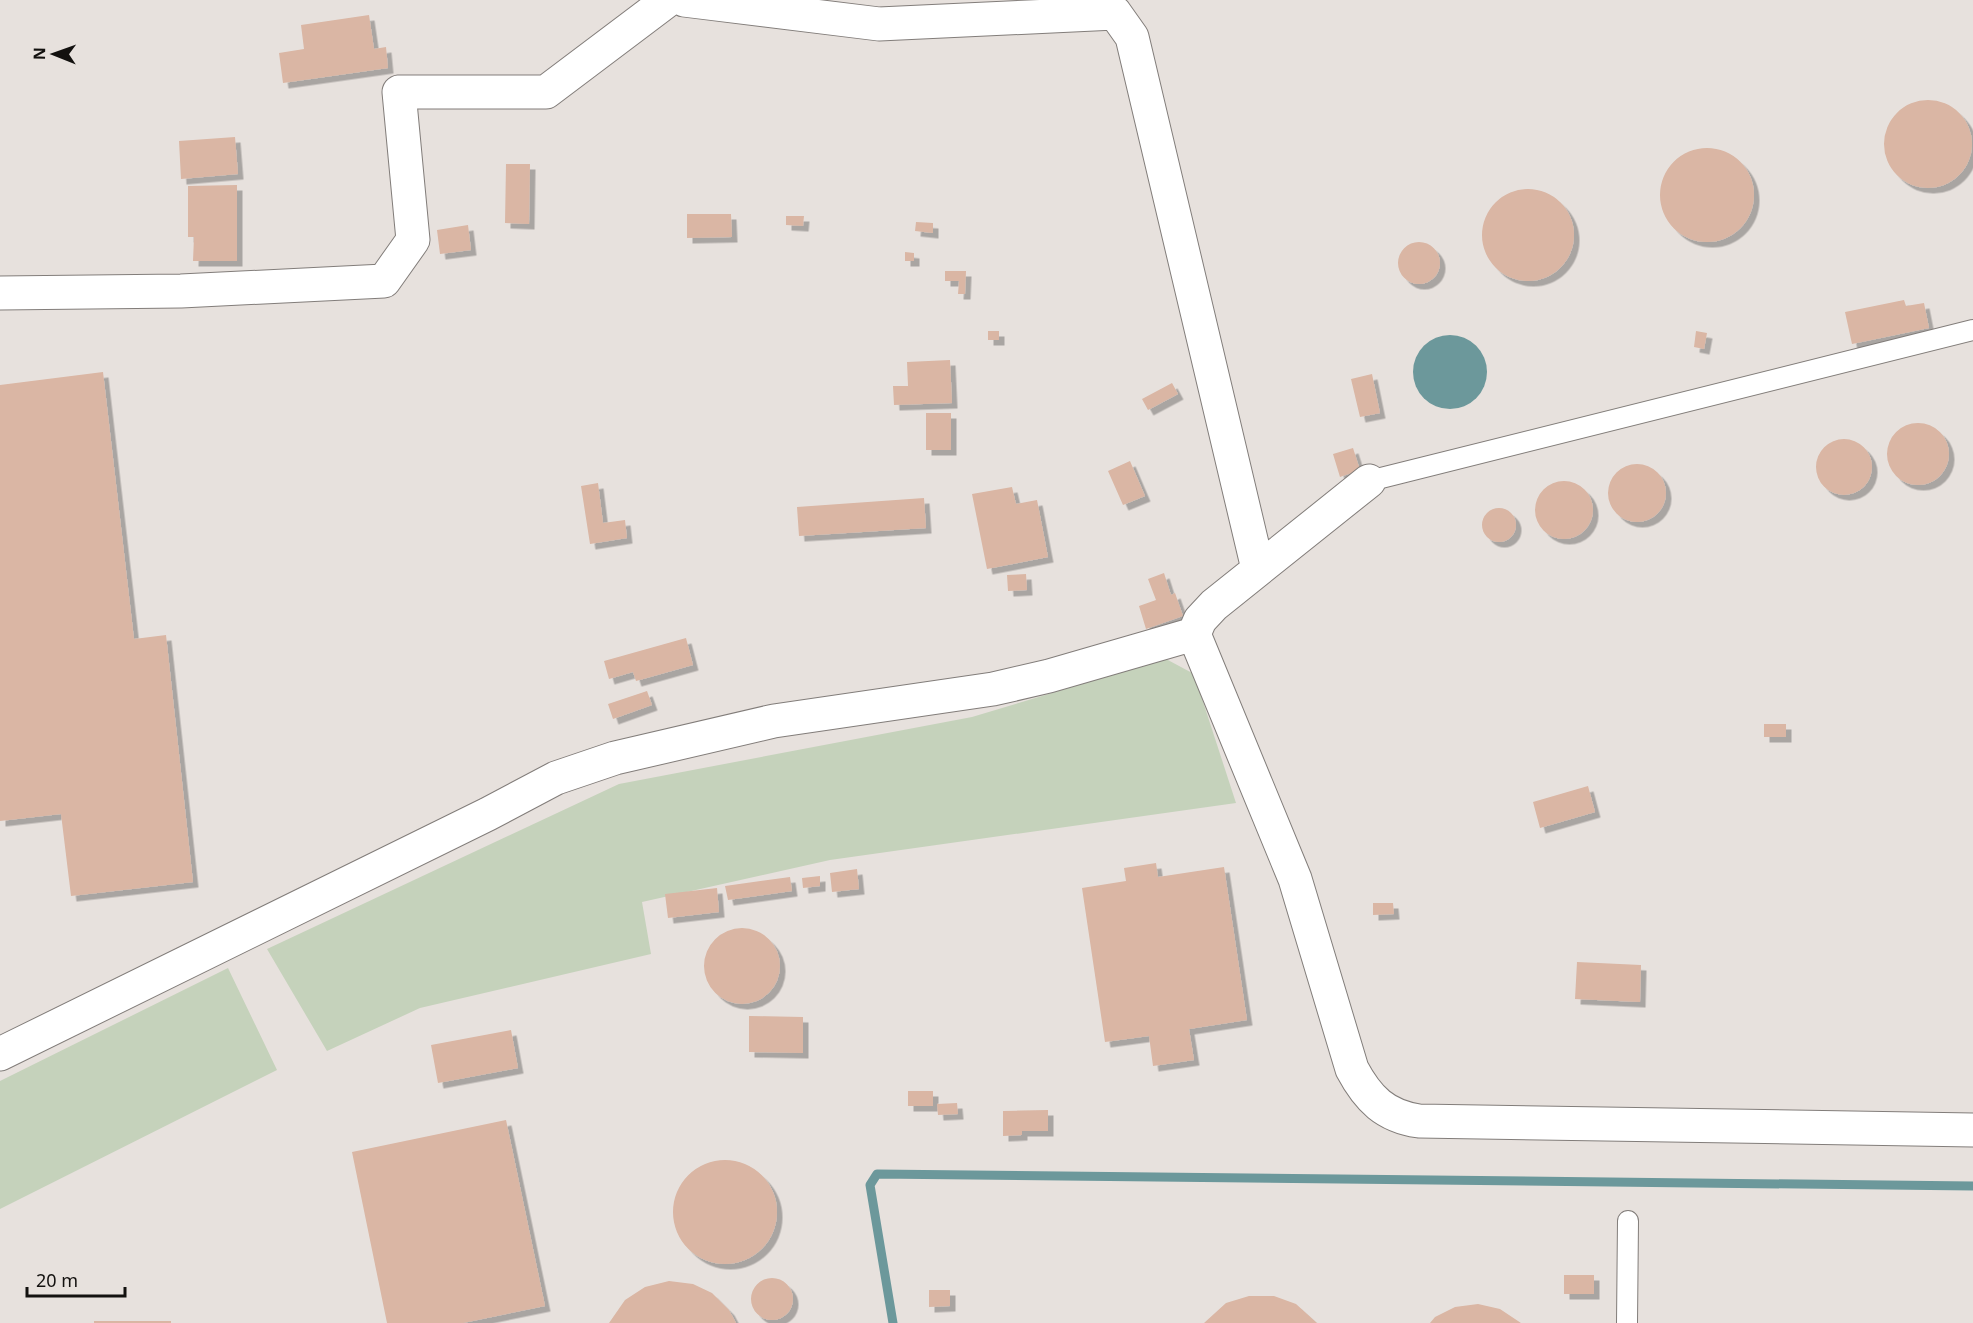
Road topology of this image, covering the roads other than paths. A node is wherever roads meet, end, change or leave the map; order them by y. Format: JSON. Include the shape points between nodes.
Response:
{"nodes":[{"id":1,"x":668,"y":0,"type":"edge"},
{"id":2,"x":684,"y":0,"type":"edge"},
{"id":3,"x":0,"y":294,"type":"edge"},
{"id":4,"x":1973,"y":330,"type":"edge"},
{"id":5,"x":1369,"y":481,"type":"joint"},
{"id":6,"x":1258,"y":569,"type":"junction"},
{"id":7,"x":1194,"y":634,"type":"junction"},
{"id":8,"x":0,"y":1054,"type":"edge"},
{"id":9,"x":1973,"y":1130,"type":"edge"},
{"id":10,"x":1628,"y":1221,"type":"dead end"},
{"id":11,"x":1627,"y":1323,"type":"edge"}],
"edges":[{"from":1,"to":3,"type":"street","via":[[546,92],[399,92],[413,240],[384,281],[181,291]]},
{"from":2,"to":6,"type":"street","via":[[879,24],[1115,13],[1132,38]]},
{"from":4,"to":5,"type":"lane"},
{"from":5,"to":6,"type":"street"},
{"from":6,"to":7,"type":"street","via":[[1214,605],[1200,620]]},
{"from":7,"to":8,"type":"street","via":[[1027,681],[774,721],[615,758],[556,777]]},
{"from":7,"to":9,"type":"street","via":[[1295,879],[1352,1069],[1365,1093],[1383,1109],[1419,1122]]},
{"from":10,"to":11,"type":"lane"}]}
